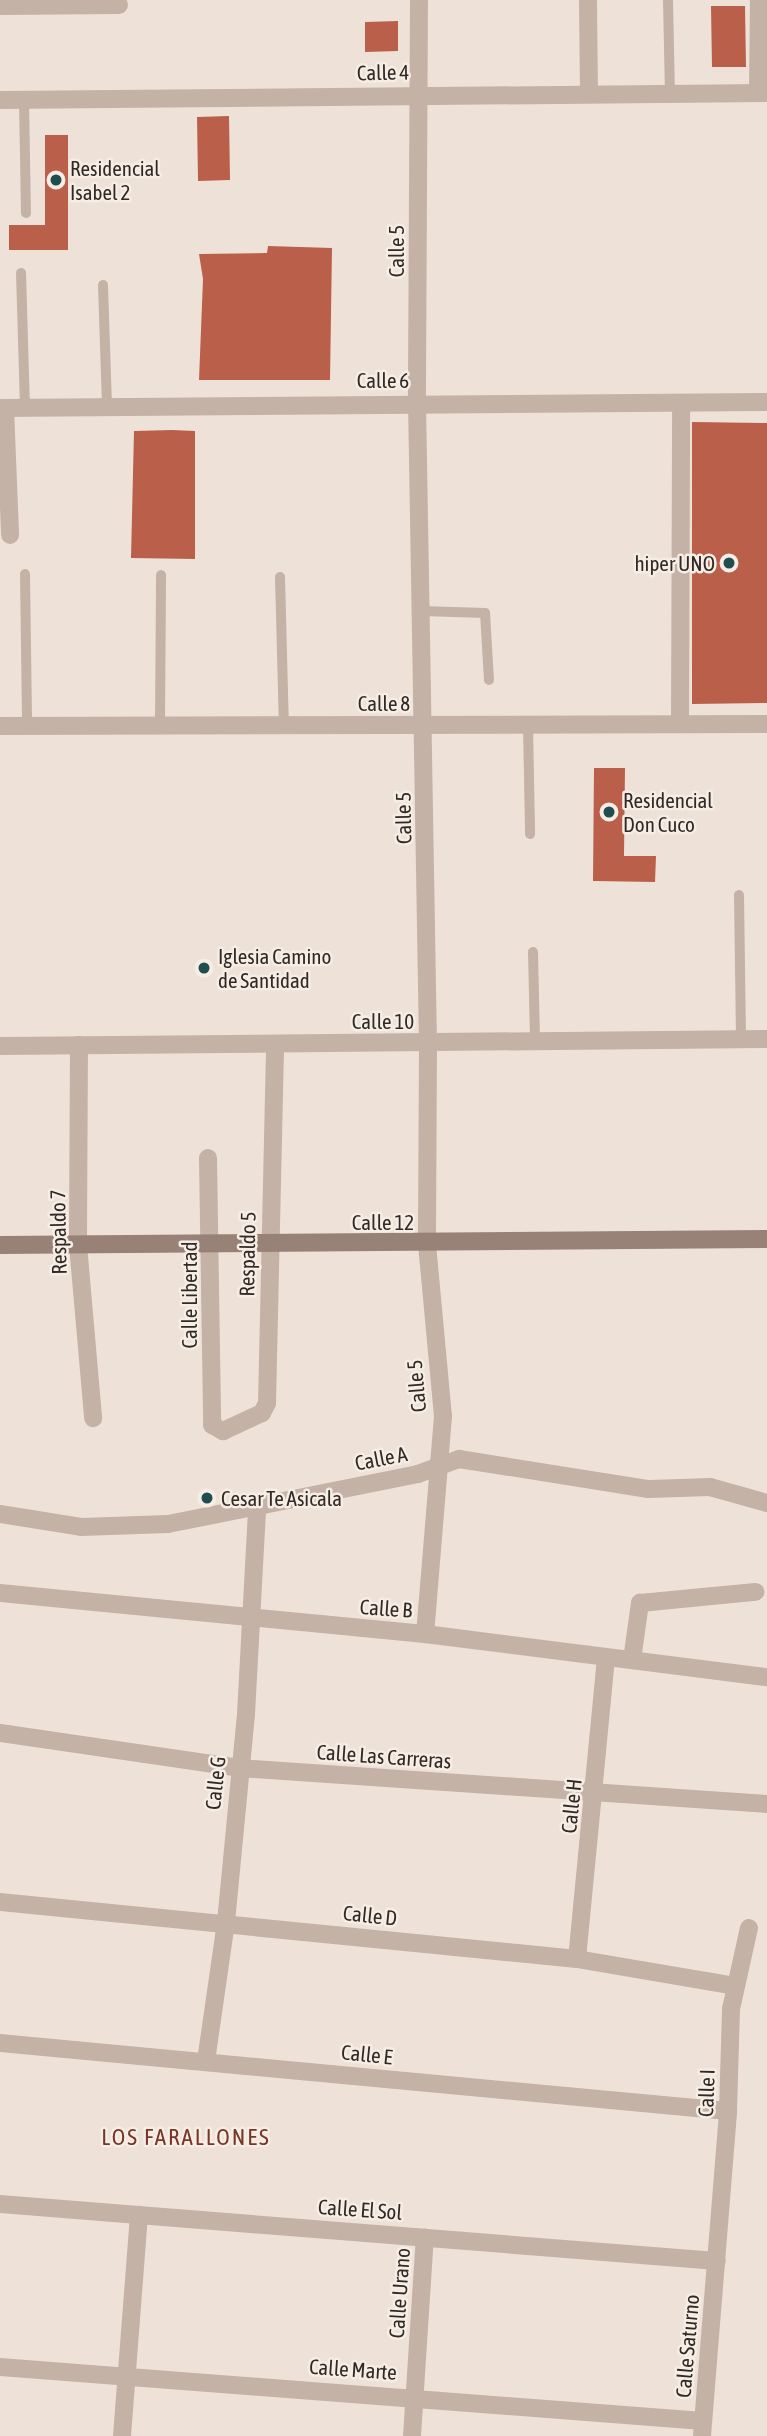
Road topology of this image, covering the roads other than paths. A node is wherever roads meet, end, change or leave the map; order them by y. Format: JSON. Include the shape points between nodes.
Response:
{"nodes":[{"id":1,"x":419,"y":0,"type":"edge"},
{"id":2,"x":588,"y":0,"type":"edge"},
{"id":3,"x":668,"y":0,"type":"edge"},
{"id":4,"x":760,"y":0,"type":"edge"},
{"id":5,"x":56,"y":3,"type":"edge"},
{"id":6,"x":119,"y":5,"type":"dead end"},
{"id":7,"x":0,"y":6,"type":"edge"},
{"id":8,"x":589,"y":93,"type":"junction"},
{"id":9,"x":670,"y":93,"type":"junction"},
{"id":10,"x":763,"y":93,"type":"edge"},
{"id":11,"x":419,"y":94,"type":"junction"},
{"id":12,"x":0,"y":100,"type":"edge"},
{"id":13,"x":24,"y":100,"type":"junction"},
{"id":14,"x":26,"y":213,"type":"dead end"},
{"id":15,"x":21,"y":273,"type":"dead end"},
{"id":16,"x":103,"y":285,"type":"dead end"},
{"id":17,"x":767,"y":401,"type":"edge"},
{"id":18,"x":417,"y":402,"type":"junction"},
{"id":19,"x":681,"y":403,"type":"junction"},
{"id":20,"x":107,"y":405,"type":"junction"},
{"id":21,"x":25,"y":407,"type":"junction"},
{"id":22,"x":2,"y":408,"type":"edge"},
{"id":23,"x":10,"y":535,"type":"dead end"},
{"id":24,"x":24,"y":574,"type":"dead end"},
{"id":25,"x":161,"y":575,"type":"dead end"},
{"id":26,"x":280,"y":577,"type":"dead end"},
{"id":27,"x":422,"y":611,"type":"junction"},
{"id":28,"x":489,"y":680,"type":"dead end"},
{"id":29,"x":680,"y":724,"type":"junction"},
{"id":30,"x":767,"y":724,"type":"edge"},
{"id":31,"x":528,"y":725,"type":"junction"},
{"id":32,"x":0,"y":726,"type":"edge"},
{"id":33,"x":27,"y":726,"type":"junction"},
{"id":34,"x":160,"y":726,"type":"junction"},
{"id":35,"x":284,"y":726,"type":"junction"},
{"id":36,"x":424,"y":726,"type":"junction"},
{"id":37,"x":530,"y":834,"type":"dead end"},
{"id":38,"x":739,"y":895,"type":"dead end"},
{"id":39,"x":533,"y":952,"type":"dead end"},
{"id":40,"x":741,"y":1039,"type":"junction"},
{"id":41,"x":767,"y":1039,"type":"edge"},
{"id":42,"x":535,"y":1042,"type":"junction"},
{"id":43,"x":428,"y":1044,"type":"junction"},
{"id":44,"x":0,"y":1045,"type":"edge"},
{"id":45,"x":79,"y":1045,"type":"junction"},
{"id":46,"x":275,"y":1045,"type":"junction"},
{"id":47,"x":208,"y":1158,"type":"dead end"},
{"id":48,"x":767,"y":1239,"type":"edge"},
{"id":49,"x":427,"y":1244,"type":"junction"},
{"id":50,"x":0,"y":1245,"type":"edge"},
{"id":51,"x":79,"y":1245,"type":"junction"},
{"id":52,"x":212,"y":1245,"type":"junction"},
{"id":53,"x":269,"y":1245,"type":"junction"},
{"id":54,"x":93,"y":1418,"type":"dead end"},
{"id":55,"x":217,"y":1429,"type":"joint"},
{"id":56,"x":437,"y":1464,"type":"junction"},
{"id":57,"x":767,"y":1503,"type":"edge"},
{"id":58,"x":257,"y":1509,"type":"junction"},
{"id":59,"x":0,"y":1514,"type":"edge"},
{"id":60,"x":755,"y":1592,"type":"dead end"},
{"id":61,"x":0,"y":1593,"type":"edge"},
{"id":62,"x":252,"y":1621,"type":"junction"},
{"id":63,"x":425,"y":1634,"type":"junction"},
{"id":64,"x":606,"y":1657,"type":"junction"},
{"id":65,"x":632,"y":1660,"type":"junction"},
{"id":66,"x":767,"y":1677,"type":"edge"},
{"id":67,"x":0,"y":1733,"type":"edge"},
{"id":68,"x":239,"y":1768,"type":"junction"},
{"id":69,"x":595,"y":1794,"type":"junction"},
{"id":70,"x":767,"y":1804,"type":"edge"},
{"id":71,"x":0,"y":1902,"type":"edge"},
{"id":72,"x":226,"y":1922,"type":"junction"},
{"id":73,"x":749,"y":1928,"type":"dead end"},
{"id":74,"x":577,"y":1959,"type":"junction"},
{"id":75,"x":734,"y":1986,"type":"junction"},
{"id":76,"x":0,"y":2043,"type":"edge"},
{"id":77,"x":206,"y":2061,"type":"junction"},
{"id":78,"x":729,"y":2111,"type":"junction"},
{"id":79,"x":0,"y":2204,"type":"edge"},
{"id":80,"x":139,"y":2215,"type":"junction"},
{"id":81,"x":425,"y":2237,"type":"junction"},
{"id":82,"x":717,"y":2261,"type":"junction"},
{"id":83,"x":0,"y":2367,"type":"edge"},
{"id":84,"x":126,"y":2376,"type":"junction"},
{"id":85,"x":415,"y":2396,"type":"junction"},
{"id":86,"x":703,"y":2428,"type":"edge"},
{"id":87,"x":122,"y":2436,"type":"edge"},
{"id":88,"x":412,"y":2436,"type":"edge"}],
"edges":[{"from":1,"to":11,"type":"street","name":"Calle 5"},
{"from":2,"to":8,"type":"street"},
{"from":3,"to":9,"type":"lane"},
{"from":4,"to":10,"type":"street"},
{"from":5,"to":6,"type":"street"},
{"from":5,"to":7,"type":"street"},
{"from":8,"to":9,"type":"street","name":"Calle 4"},
{"from":8,"to":11,"type":"street","name":"Calle 4"},
{"from":9,"to":10,"type":"street","name":"Calle 4"},
{"from":11,"to":13,"type":"street","name":"Calle 4"},
{"from":11,"to":18,"type":"street","name":"Calle 5"},
{"from":12,"to":13,"type":"street","name":"Calle 4"},
{"from":13,"to":14,"type":"lane"},
{"from":15,"to":21,"type":"lane"},
{"from":16,"to":20,"type":"lane"},
{"from":17,"to":19,"type":"street","name":"Calle 6"},
{"from":18,"to":19,"type":"street","name":"Calle 6"},
{"from":18,"to":20,"type":"street","name":"Calle 6"},
{"from":18,"to":27,"type":"street","name":"Calle 5"},
{"from":19,"to":29,"type":"street"},
{"from":20,"to":21,"type":"street","name":"Calle 6"},
{"from":21,"to":22,"type":"street","name":"Calle 6"},
{"from":22,"to":23,"type":"street"},
{"from":24,"to":33,"type":"lane"},
{"from":25,"to":34,"type":"lane"},
{"from":26,"to":35,"type":"lane"},
{"from":27,"to":28,"type":"lane","via":[[485,613]]},
{"from":27,"to":36,"type":"street","name":"Calle 5"},
{"from":29,"to":30,"type":"street","name":"Calle 8"},
{"from":29,"to":31,"type":"street","name":"Calle 8"},
{"from":31,"to":36,"type":"street","name":"Calle 8"},
{"from":31,"to":37,"type":"lane"},
{"from":32,"to":33,"type":"street","name":"Calle 8"},
{"from":33,"to":34,"type":"street","name":"Calle 8"},
{"from":34,"to":35,"type":"street","name":"Calle 8"},
{"from":35,"to":36,"type":"street","name":"Calle 8"},
{"from":36,"to":43,"type":"street","name":"Calle 5"},
{"from":38,"to":40,"type":"lane"},
{"from":39,"to":42,"type":"lane"},
{"from":40,"to":41,"type":"street","name":"Calle 10"},
{"from":40,"to":42,"type":"street","name":"Calle 10"},
{"from":42,"to":43,"type":"street","name":"Calle 10"},
{"from":43,"to":46,"type":"street","name":"Calle 10"},
{"from":43,"to":49,"type":"street","name":"Calle 5"},
{"from":44,"to":45,"type":"street","name":"Calle 10"},
{"from":45,"to":46,"type":"street","name":"Calle 10"},
{"from":45,"to":51,"type":"street","name":"Respaldo 7"},
{"from":46,"to":53,"type":"street","name":"Respaldo 5"},
{"from":47,"to":52,"type":"street","name":"Calle Libertad"},
{"from":48,"to":49,"type":"main road","name":"Calle 12"},
{"from":49,"to":53,"type":"main road","name":"Calle 12"},
{"from":49,"to":56,"type":"street","name":"Calle 5","via":[[443,1416]]},
{"from":50,"to":51,"type":"main road","name":"Calle 12"},
{"from":51,"to":52,"type":"main road","name":"Calle 12"},
{"from":51,"to":54,"type":"street","name":"Respaldo 7"},
{"from":52,"to":53,"type":"main road","name":"Calle 12"},
{"from":52,"to":55,"type":"street","name":"Calle Libertad","via":[[212,1425]]},
{"from":53,"to":55,"type":"street","name":"Respaldo 5","via":[[266,1409],[223,1431]]},
{"from":56,"to":57,"type":"street","name":"Calle A","via":[[462,1460],[649,1489],[710,1487]]},
{"from":56,"to":58,"type":"street","name":"Calle A","via":[[418,1474]]},
{"from":56,"to":63,"type":"street","name":"Calle 5"},
{"from":58,"to":59,"type":"street","name":"Calle A","via":[[168,1524],[81,1527]]},
{"from":58,"to":62,"type":"street","name":"Calle G"},
{"from":60,"to":65,"type":"street","via":[[640,1604]]},
{"from":61,"to":62,"type":"street","name":"Calle B"},
{"from":62,"to":63,"type":"street","name":"Calle B"},
{"from":62,"to":68,"type":"street","name":"Calle G"},
{"from":63,"to":64,"type":"street","name":"Calle B"},
{"from":64,"to":65,"type":"street","name":"Calle B"},
{"from":64,"to":69,"type":"street","name":"Calle H"},
{"from":65,"to":66,"type":"street","name":"Calle B"},
{"from":67,"to":68,"type":"street","name":"Calle Las Carreras"},
{"from":68,"to":69,"type":"street","name":"Calle Las Carreras"},
{"from":68,"to":72,"type":"street","name":"Calle G"},
{"from":69,"to":70,"type":"street","name":"Calle Las Carreras"},
{"from":69,"to":74,"type":"street","name":"Calle H"},
{"from":71,"to":72,"type":"street","name":"Calle D","via":[[69,1912]]},
{"from":72,"to":74,"type":"street","name":"Calle D"},
{"from":72,"to":77,"type":"street","name":"Calle G"},
{"from":73,"to":75,"type":"street","name":"Calle I"},
{"from":74,"to":75,"type":"street","name":"Calle D"},
{"from":75,"to":78,"type":"street","name":"Calle I"},
{"from":76,"to":77,"type":"street","name":"Calle E"},
{"from":77,"to":78,"type":"street","name":"Calle E"},
{"from":78,"to":82,"type":"street","name":"Calle I"},
{"from":79,"to":80,"type":"street","name":"Calle El Sol"},
{"from":80,"to":81,"type":"street","name":"Calle El Sol"},
{"from":80,"to":84,"type":"street"},
{"from":81,"to":82,"type":"street","name":"Calle El Sol"},
{"from":81,"to":85,"type":"street","name":"Calle Urano"},
{"from":82,"to":86,"type":"street","name":"Calle Saturno"},
{"from":83,"to":84,"type":"street","name":"Calle Marte"},
{"from":84,"to":85,"type":"street","name":"Calle Marte"},
{"from":84,"to":87,"type":"street"},
{"from":85,"to":86,"type":"street","name":"Calle Marte"},
{"from":85,"to":88,"type":"street","name":"Calle Urano"}]}
